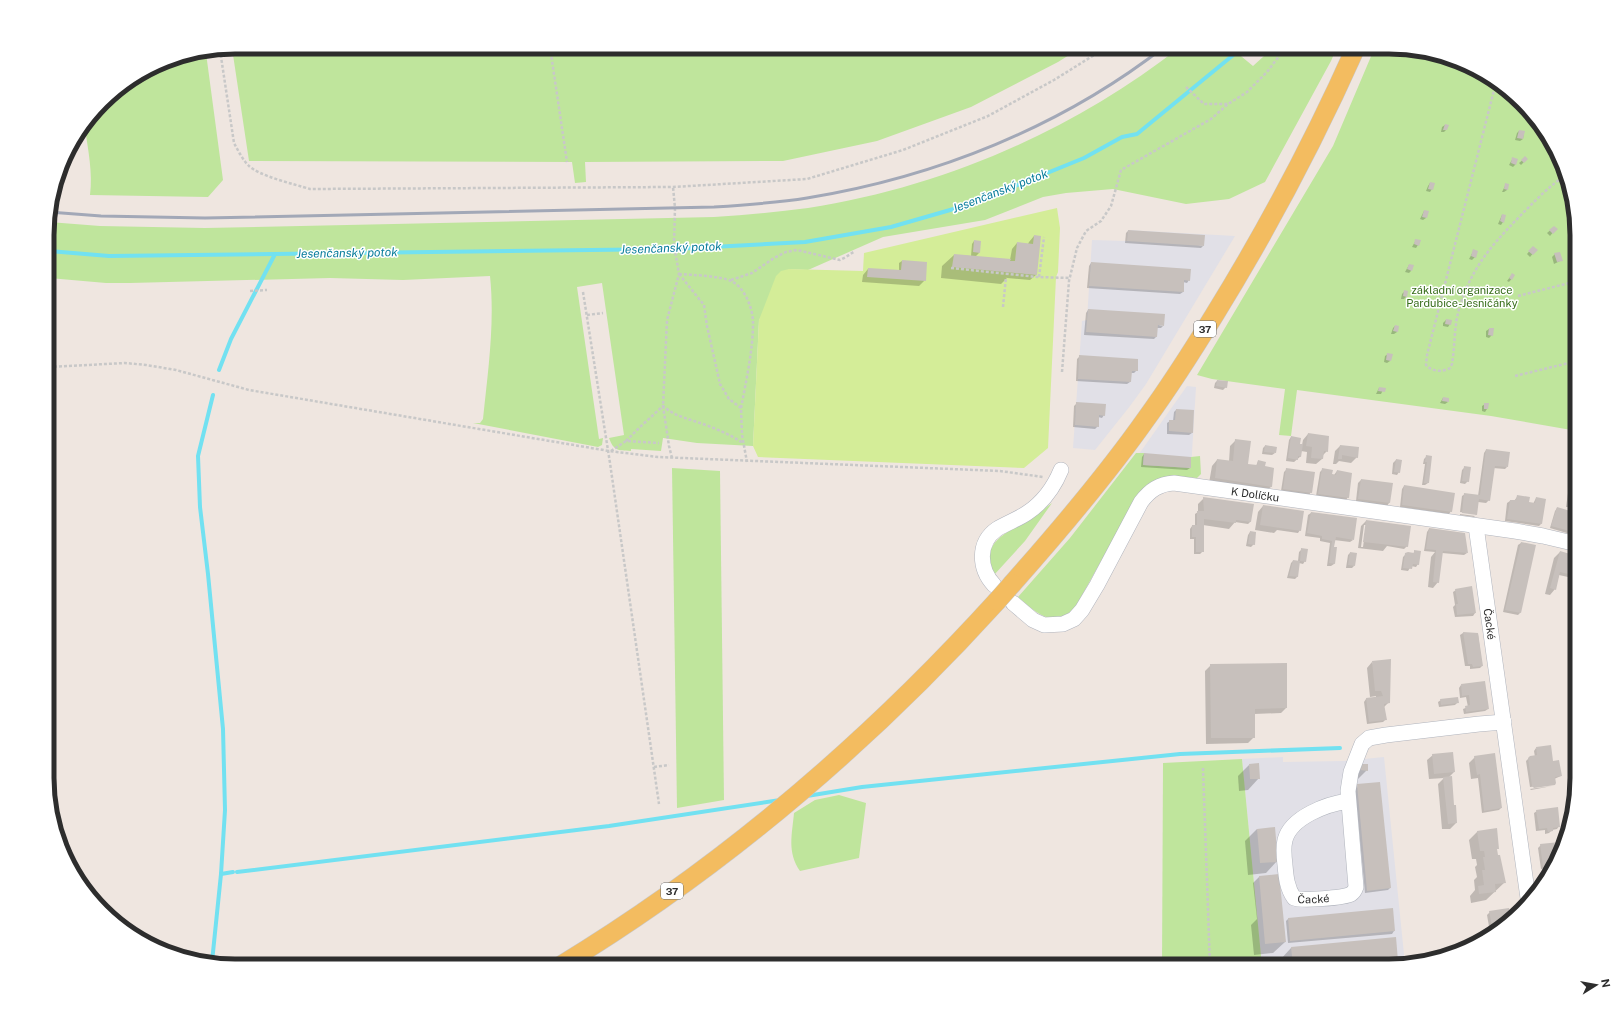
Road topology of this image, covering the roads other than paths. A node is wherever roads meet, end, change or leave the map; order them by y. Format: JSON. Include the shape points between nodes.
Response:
{"nodes":[{"id":1,"x":1353,"y":54,"type":"edge"},
{"id":2,"x":1059,"y":474,"type":"road end"},
{"id":3,"x":1476,"y":526,"type":"junction"},
{"id":4,"x":1570,"y":542,"type":"edge"},
{"id":5,"x":1004,"y":593,"type":"junction"},
{"id":6,"x":1504,"y":722,"type":"junction"},
{"id":7,"x":1348,"y":801,"type":"junction"},
{"id":8,"x":1527,"y":894,"type":"edge"},
{"id":9,"x":571,"y":959,"type":"edge"}],
"edges":[{"from":1,"to":5,"type":"main road","number":"37","via":[[1269,222],[1199,340],[1146,419],[1076,510]]},
{"from":2,"to":5,"type":"street","name":"K Dolíčku","via":[[1036,505],[1027,513],[996,530],[985,543],[982,565],[988,580]]},
{"from":3,"to":4,"type":"street","name":"K Dolíčku"},
{"from":3,"to":5,"type":"street","name":"K Dolíčku","via":[[1181,484],[1165,484],[1147,494],[1141,502],[1097,585],[1074,619],[1063,624],[1044,625],[1033,620]]},
{"from":3,"to":6,"type":"street","name":"Čacké"},
{"from":5,"to":9,"type":"main road","number":"37","via":[[898,704],[812,783],[657,902]]},
{"from":6,"to":7,"type":"street","name":"Čacké","via":[[1369,738],[1359,748]]},
{"from":6,"to":8,"type":"street","name":"Čacké"},
{"from":7,"to":7,"type":"street","name":"Čacké","via":[[1355,890],[1347,896],[1303,900],[1294,898],[1288,884],[1284,847],[1288,834],[1309,814],[1331,804]]}]}
